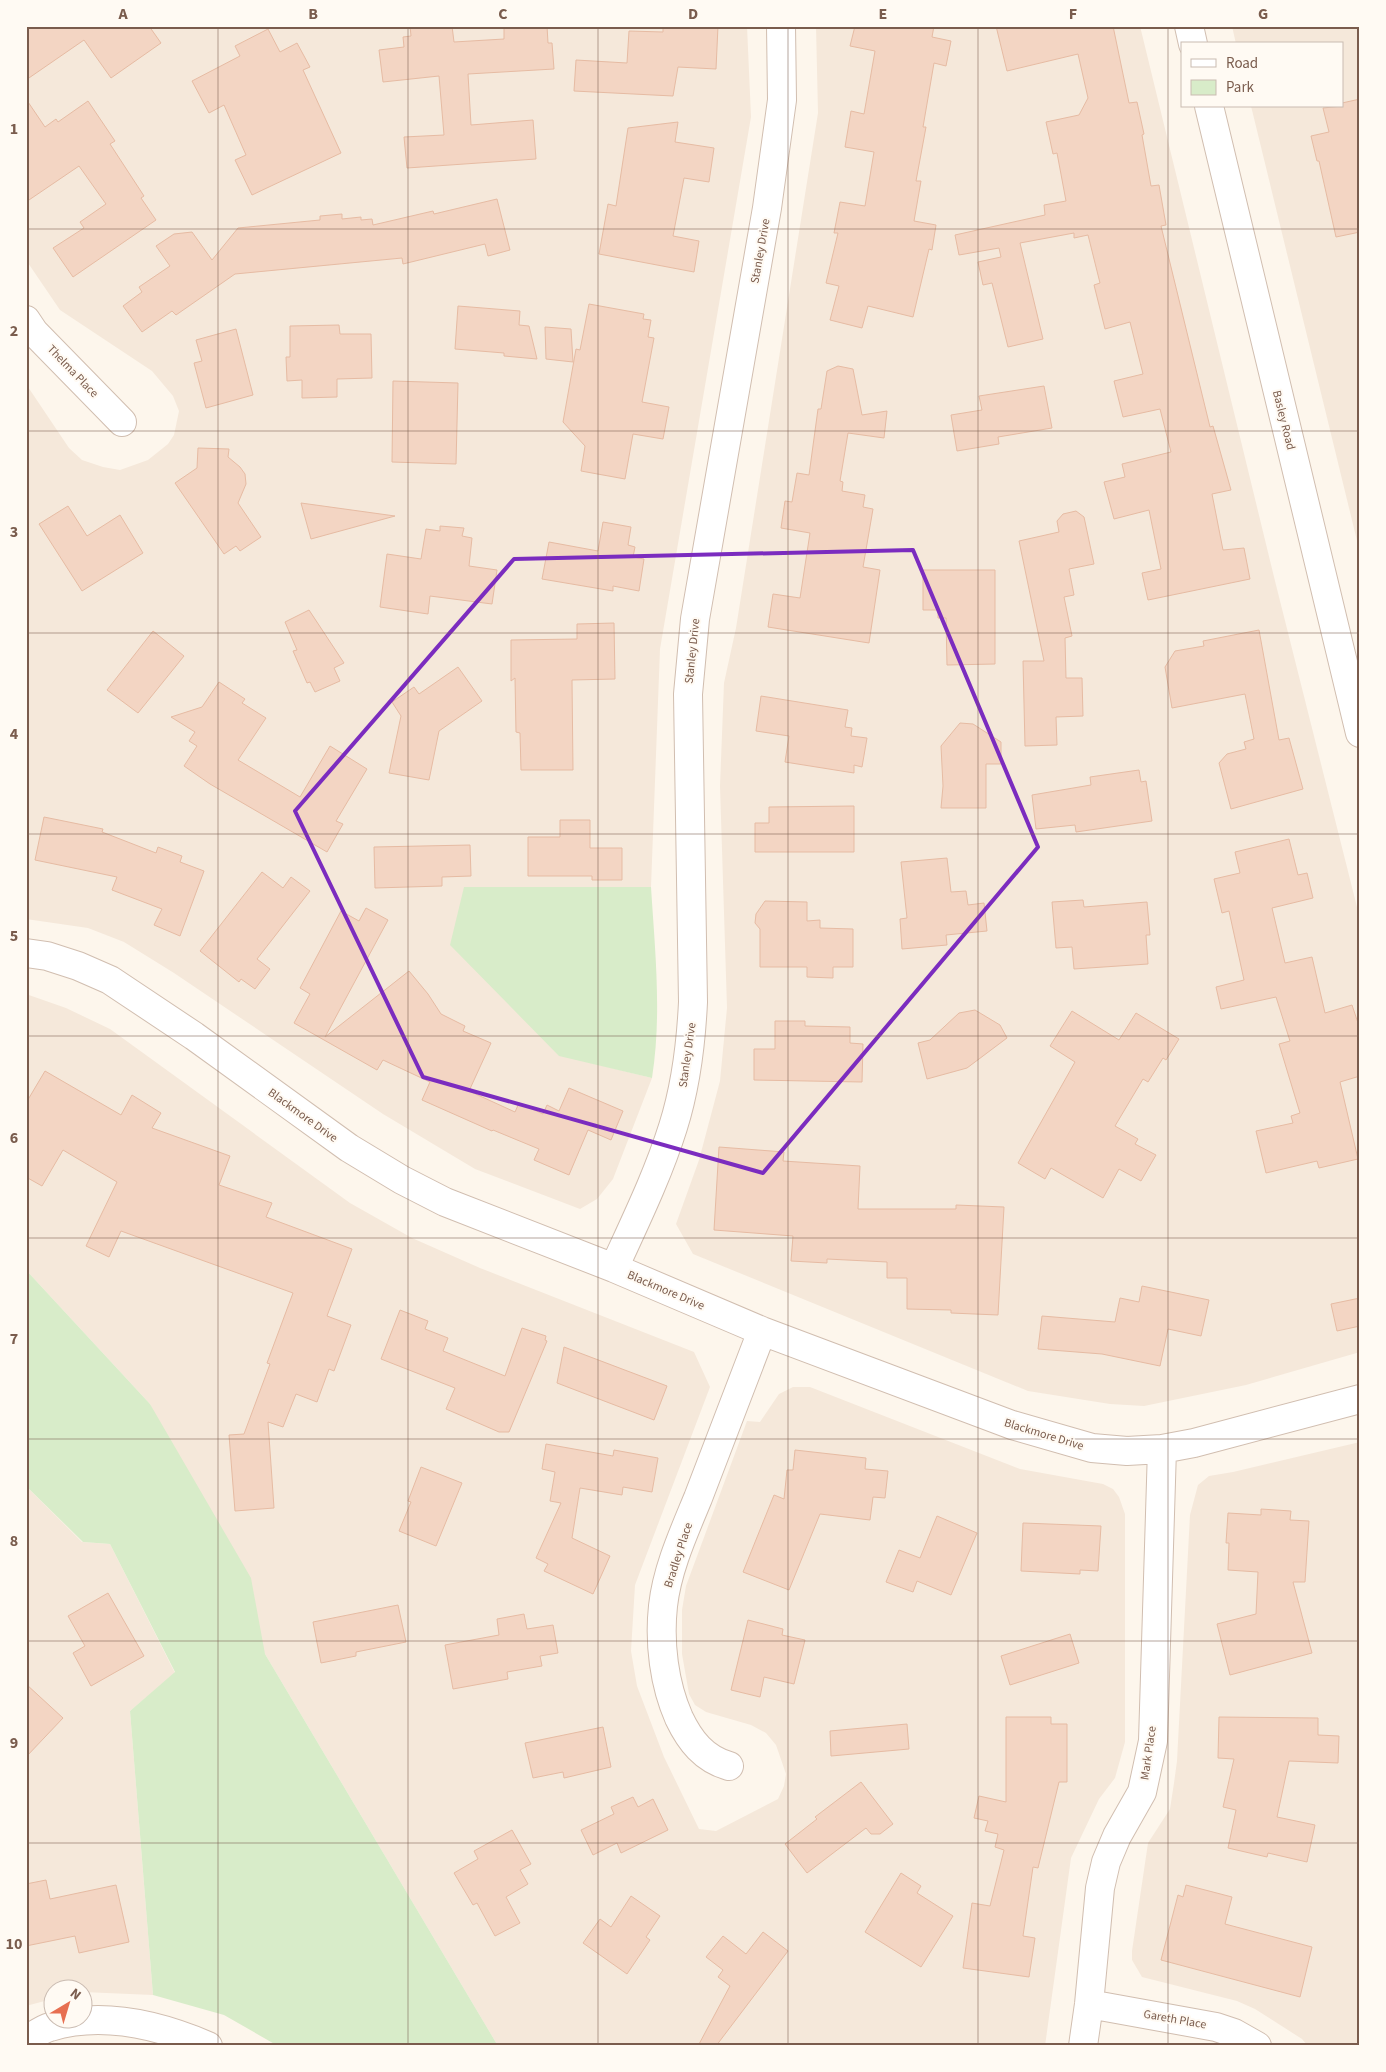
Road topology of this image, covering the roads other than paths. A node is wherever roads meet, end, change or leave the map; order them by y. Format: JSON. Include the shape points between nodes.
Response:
{"nodes":[{"id":1,"x":782,"y":26,"type":"edge"},
{"id":2,"x":1189,"y":26,"type":"edge"},
{"id":3,"x":1193,"y":42,"type":"edge"},
{"id":4,"x":1208,"y":108,"type":"edge"},
{"id":5,"x":26,"y":320,"type":"edge"},
{"id":6,"x":122,"y":422,"type":"dead end"},
{"id":7,"x":1360,"y":733,"type":"edge"},
{"id":8,"x":26,"y":953,"type":"edge"},
{"id":9,"x":614,"y":1268,"type":"junction"},
{"id":10,"x":762,"y":1331,"type":"junction"},
{"id":11,"x":1360,"y":1398,"type":"edge"},
{"id":12,"x":1162,"y":1449,"type":"junction"},
{"id":13,"x":729,"y":1766,"type":"dead end"},
{"id":14,"x":1089,"y":2004,"type":"junction"},
{"id":15,"x":26,"y":2040,"type":"edge"},
{"id":16,"x":208,"y":2046,"type":"edge"},
{"id":17,"x":1083,"y":2046,"type":"edge"},
{"id":18,"x":1257,"y":2046,"type":"edge"}],
"edges":[{"from":1,"to":9,"type":"street","name":"Stanley Drive","via":[[782,100],[767,208],[698,601],[690,675],[688,767],[694,1002],[691,1041],[674,1126],[654,1180]]},
{"from":2,"to":3,"type":"street"},
{"from":4,"to":7,"type":"street","name":"Basley Road"},
{"from":5,"to":6,"type":"street","name":"Thelma Place"},
{"from":8,"to":9,"type":"street","name":"Blackmore Drive","via":[[47,956],[110,980],[349,1148],[402,1180],[445,1202]]},
{"from":9,"to":10,"type":"street","name":"Blackmore Drive"},
{"from":10,"to":12,"type":"street","name":"Blackmore Drive","via":[[1049,1437],[1092,1448]]},
{"from":10,"to":13,"type":"street","name":"Bradley Place","via":[[683,1536],[663,1605],[661,1638],[674,1706],[695,1745],[717,1762]]},
{"from":11,"to":12,"type":"street","name":"Blackmore Drive"},
{"from":12,"to":14,"type":"street","name":"Mark Place","via":[[1153,1741],[1142,1792],[1106,1862],[1100,1888]]},
{"from":14,"to":17,"type":"street","name":"Mark Place"},
{"from":14,"to":18,"type":"street","name":"Gareth Place","via":[[1216,2027]]},
{"from":15,"to":16,"type":"street","via":[[49,2027],[90,2020],[146,2024]]}]}
